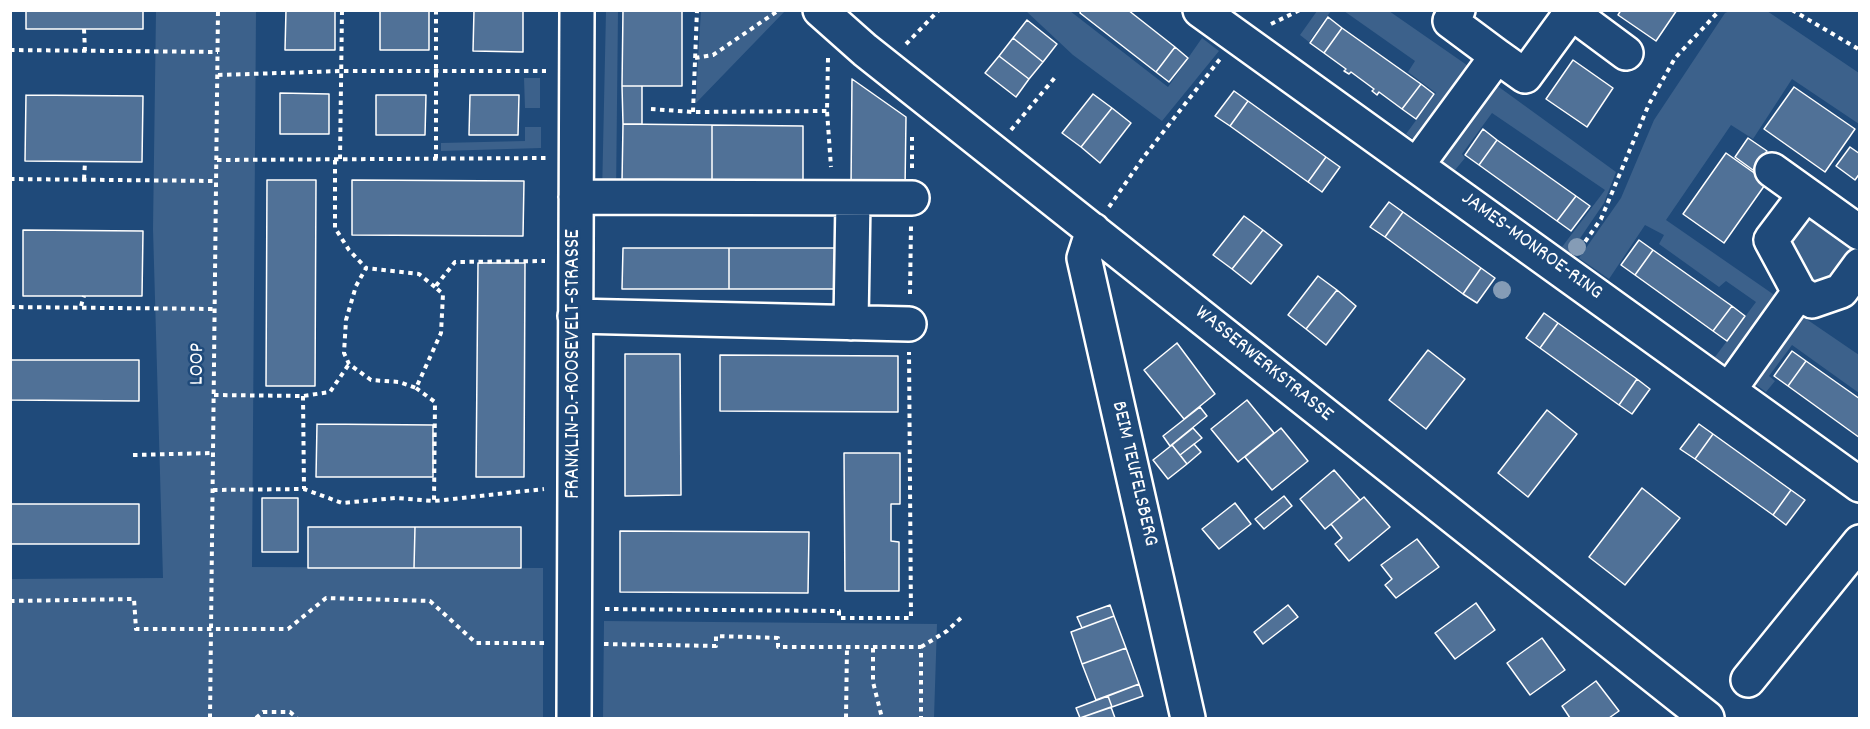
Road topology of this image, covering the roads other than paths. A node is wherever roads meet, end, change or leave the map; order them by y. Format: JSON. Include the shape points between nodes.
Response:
{"nodes":[{"id":1,"x":577,"y":10,"type":"edge"},
{"id":2,"x":1200,"y":10,"type":"edge"},
{"id":3,"x":1458,"y":10,"type":"edge"},
{"id":4,"x":1570,"y":12,"type":"edge"},
{"id":5,"x":831,"y":20,"type":"edge"},
{"id":6,"x":1626,"y":53,"type":"dead end"},
{"id":7,"x":1497,"y":56,"type":"junction"},
{"id":8,"x":1417,"y":165,"type":"junction"},
{"id":9,"x":1772,"y":170,"type":"dead end"},
{"id":10,"x":1805,"y":195,"type":"junction"},
{"id":11,"x":576,"y":197,"type":"junction"},
{"id":12,"x":912,"y":198,"type":"road end"},
{"id":13,"x":843,"y":199,"type":"junction"},
{"id":14,"x":1093,"y":230,"type":"junction"},
{"id":15,"x":1860,"y":233,"type":"edge"},
{"id":16,"x":1860,"y":265,"type":"edge"},
{"id":17,"x":1799,"y":292,"type":"junction"},
{"id":18,"x":575,"y":316,"type":"junction"},
{"id":19,"x":851,"y":323,"type":"junction"},
{"id":20,"x":909,"y":324,"type":"road end"},
{"id":21,"x":1728,"y":390,"type":"junction"},
{"id":22,"x":1860,"y":485,"type":"edge"},
{"id":23,"x":1860,"y":542,"type":"edge"},
{"id":24,"x":1748,"y":680,"type":"dead end"},
{"id":25,"x":574,"y":718,"type":"edge"},
{"id":26,"x":1188,"y":718,"type":"edge"},
{"id":27,"x":1707,"y":718,"type":"edge"}],
"edges":[{"from":1,"to":11,"type":"street","name":"FRANKLIN-D.-ROOSEVELT-STRASSE"},
{"from":2,"to":8,"type":"street","name":"JAMES-MONROE-RING"},
{"from":3,"to":7,"type":"street","via":[[1450,21]]},
{"from":4,"to":6,"type":"street"},
{"from":4,"to":7,"type":"street","via":[[1525,76]]},
{"from":5,"to":14,"type":"street","name":"WASSERWERKSTRASSE"},
{"from":7,"to":8,"type":"street"},
{"from":8,"to":21,"type":"street","name":"JAMES-MONROE-RING"},
{"from":9,"to":10,"type":"street"},
{"from":10,"to":15,"type":"street"},
{"from":10,"to":17,"type":"street","via":[[1772,240]]},
{"from":11,"to":13,"type":"street"},
{"from":11,"to":18,"type":"street","name":"FRANKLIN-D.-ROOSEVELT-STRASSE"},
{"from":12,"to":13,"type":"street"},
{"from":13,"to":19,"type":"street"},
{"from":14,"to":26,"type":"street","name":"BEIM TEUFELSBERG","via":[[1084,258]]},
{"from":14,"to":27,"type":"street","name":"WASSERWERKSTRASSE"},
{"from":16,"to":17,"type":"street","via":[[1841,291],[1812,301]]},
{"from":17,"to":21,"type":"street"},
{"from":18,"to":19,"type":"street"},
{"from":18,"to":25,"type":"street","name":"FRANKLIN-D.-ROOSEVELT-STRASSE"},
{"from":19,"to":20,"type":"street"},
{"from":21,"to":22,"type":"street","name":"JAMES-MONROE-RING"},
{"from":23,"to":24,"type":"street"}]}
